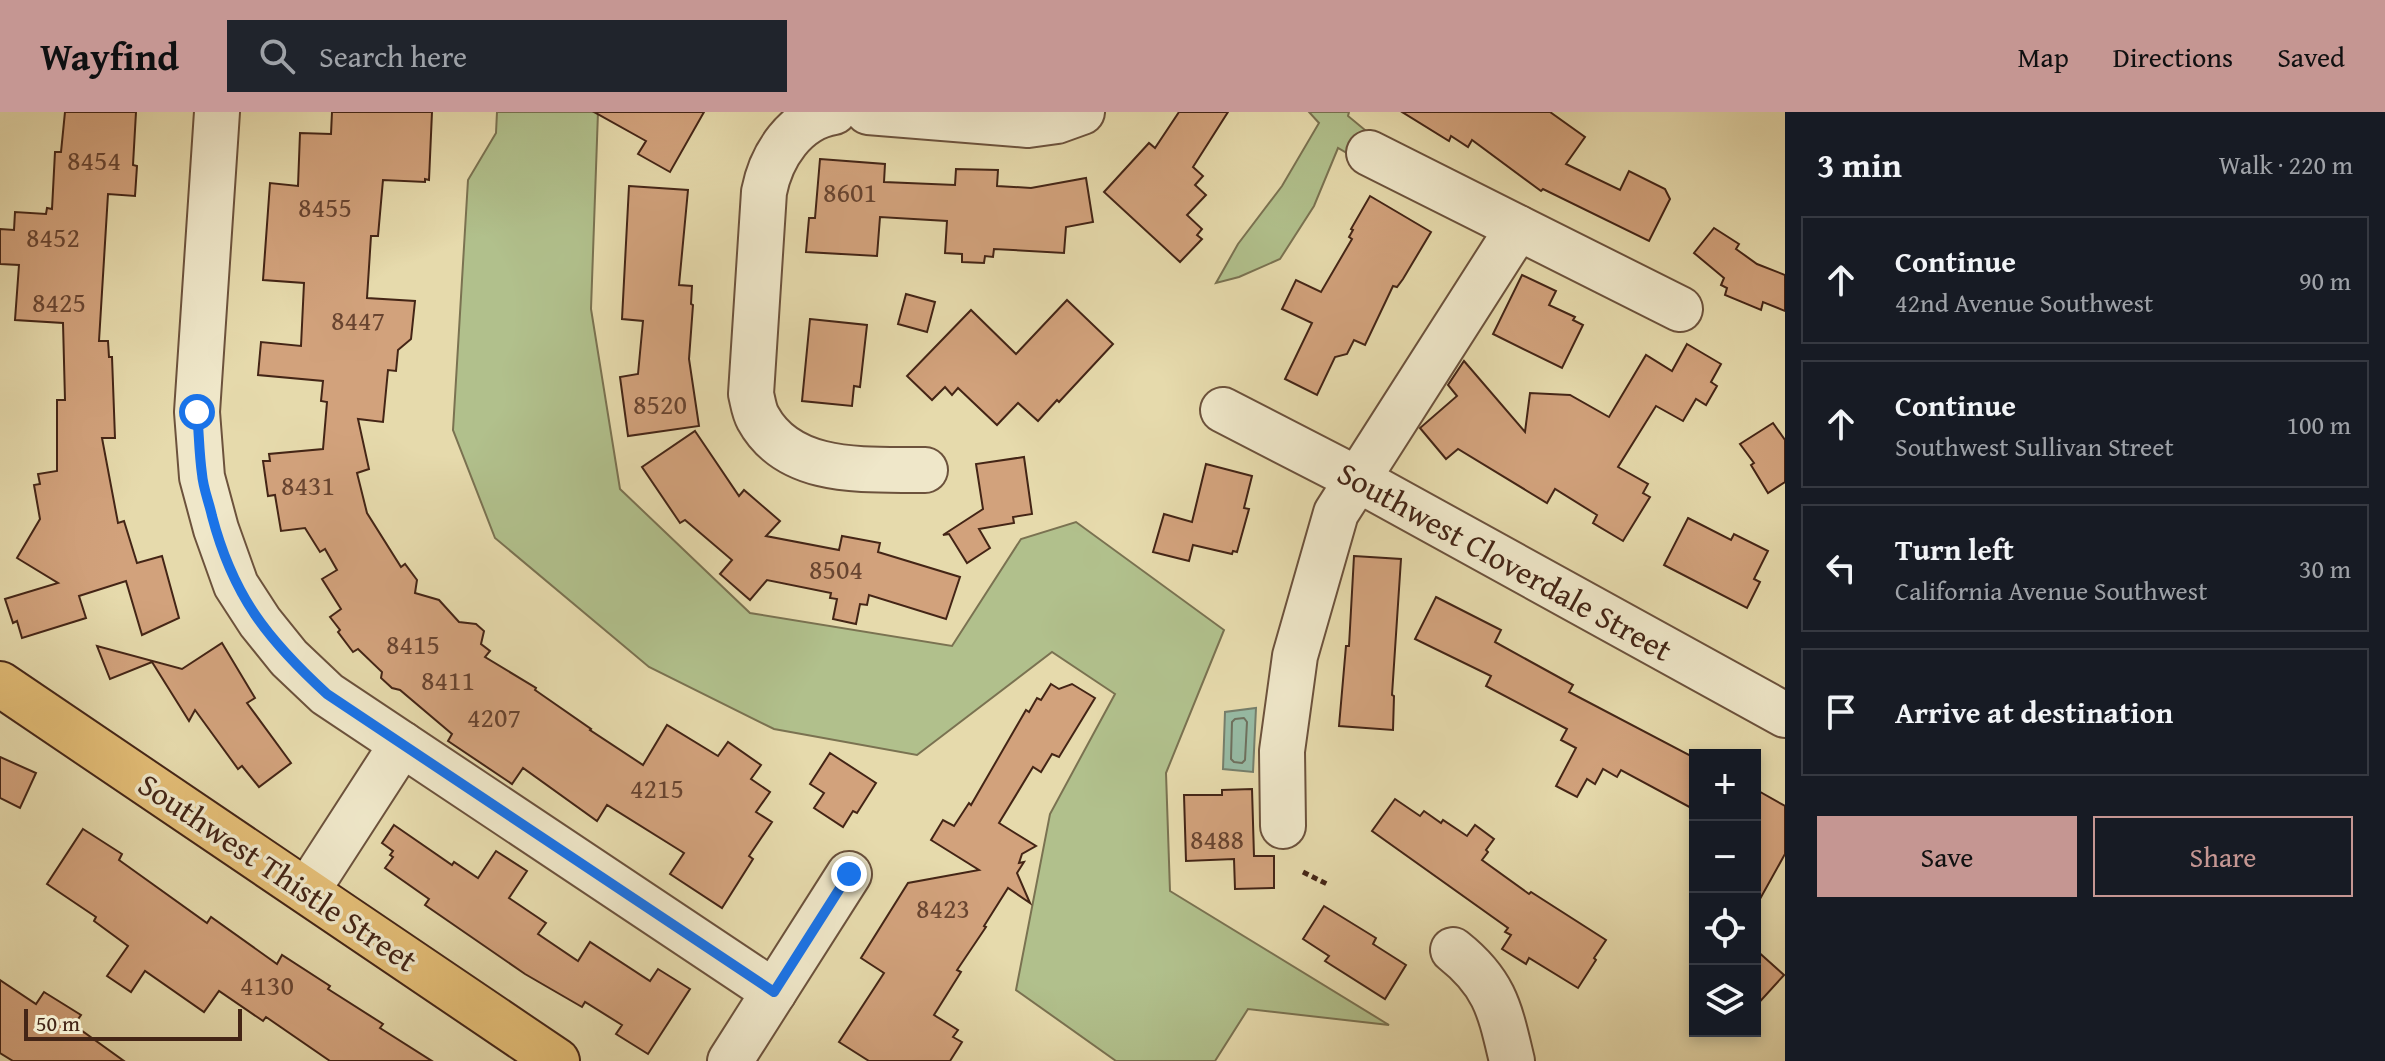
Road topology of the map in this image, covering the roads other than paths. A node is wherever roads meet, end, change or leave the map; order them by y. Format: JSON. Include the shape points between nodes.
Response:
{"nodes":[{"id":1,"x":217,"y":112,"type":"edge"},
{"id":2,"x":834,"y":112,"type":"edge"},
{"id":3,"x":868,"y":112,"type":"edge"},
{"id":4,"x":1082,"y":112,"type":"edge"},
{"id":5,"x":1369,"y":153,"type":"dead end"},
{"id":6,"x":1518,"y":228,"type":"junction"},
{"id":7,"x":1680,"y":309,"type":"dead end"},
{"id":8,"x":1223,"y":410,"type":"dead end"},
{"id":9,"x":925,"y":470,"type":"dead end"},
{"id":10,"x":1357,"y":479,"type":"junction"},
{"id":11,"x":0,"y":684,"type":"edge"},
{"id":12,"x":1785,"y":715,"type":"edge"},
{"id":13,"x":402,"y":744,"type":"junction"},
{"id":14,"x":1283,"y":826,"type":"dead end"},
{"id":15,"x":849,"y":874,"type":"dead end"},
{"id":16,"x":307,"y":891,"type":"junction"},
{"id":17,"x":1453,"y":950,"type":"dead end"},
{"id":18,"x":774,"y":992,"type":"junction"},
{"id":19,"x":557,"y":1061,"type":"edge"},
{"id":20,"x":730,"y":1061,"type":"edge"},
{"id":21,"x":1512,"y":1061,"type":"edge"}],
"edges":[{"from":1,"to":13,"type":"street","via":[[197,412],[202,477],[216,529],[236,585],[289,658],[327,694]]},
{"from":2,"to":9,"type":"street","via":[[799,129],[769,169],[751,394],[757,416],[771,436],[805,459],[851,468]]},
{"from":3,"to":4,"type":"street","via":[[1028,125]]},
{"from":5,"to":6,"type":"street"},
{"from":6,"to":7,"type":"street"},
{"from":6,"to":10,"type":"street"},
{"from":8,"to":10,"type":"street","name":"Southwest Cloverdale Street"},
{"from":10,"to":12,"type":"street","name":"Southwest Cloverdale Street"},
{"from":10,"to":14,"type":"street","via":[[1336,513],[1295,656],[1282,751]]},
{"from":11,"to":16,"type":"main road","name":"Southwest Thistle Street"},
{"from":13,"to":16,"type":"street"},
{"from":13,"to":18,"type":"street"},
{"from":15,"to":18,"type":"street"},
{"from":16,"to":19,"type":"main road","name":"Southwest Thistle Street"},
{"from":17,"to":21,"type":"street","via":[[1486,982],[1500,1009]]},
{"from":18,"to":20,"type":"street"}]}
